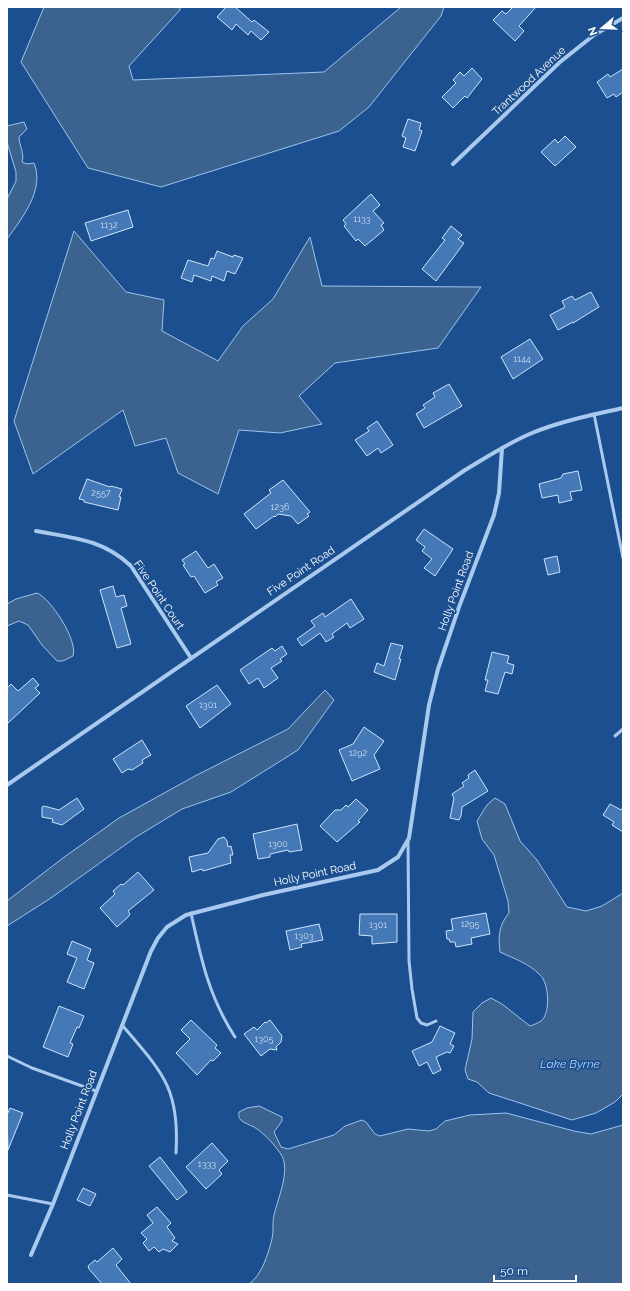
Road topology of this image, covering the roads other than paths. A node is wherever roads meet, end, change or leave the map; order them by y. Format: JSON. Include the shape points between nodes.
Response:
{"nodes":[{"id":1,"x":623,"y":18,"type":"edge"},
{"id":2,"x":453,"y":164,"type":"dead end"},
{"id":3,"x":623,"y":408,"type":"edge"},
{"id":4,"x":594,"y":414,"type":"junction"},
{"id":5,"x":502,"y":448,"type":"junction"},
{"id":6,"x":36,"y":531,"type":"dead end"},
{"id":7,"x":623,"y":558,"type":"edge"},
{"id":8,"x":191,"y":658,"type":"junction"},
{"id":9,"x":623,"y":729,"type":"edge"},
{"id":10,"x":615,"y":736,"type":"dead end"},
{"id":11,"x":7,"y":785,"type":"edge"},
{"id":12,"x":408,"y":841,"type":"junction"},
{"id":13,"x":191,"y":913,"type":"junction"},
{"id":14,"x":436,"y":1021,"type":"dead end"},
{"id":15,"x":122,"y":1025,"type":"junction"},
{"id":16,"x":235,"y":1037,"type":"dead end"},
{"id":17,"x":7,"y":1056,"type":"edge"},
{"id":18,"x":96,"y":1091,"type":"junction"},
{"id":19,"x":176,"y":1153,"type":"dead end"},
{"id":20,"x":7,"y":1195,"type":"edge"},
{"id":21,"x":53,"y":1204,"type":"junction"},
{"id":22,"x":31,"y":1255,"type":"dead end"}],
"edges":[{"from":1,"to":2,"type":"street","name":"Trantwood Avenue","via":[[594,35],[560,62]]},
{"from":3,"to":4,"type":"street","name":"Five Point Road"},
{"from":4,"to":5,"type":"street","name":"Five Point Road","via":[[552,426]]},
{"from":4,"to":7,"type":"lane"},
{"from":5,"to":8,"type":"street","name":"Five Point Road","via":[[465,470]]},
{"from":5,"to":12,"type":"street","name":"Holly Point Road","via":[[501,478],[494,515],[438,669],[429,705]]},
{"from":6,"to":8,"type":"street","name":"Five Point Court","via":[[94,542],[120,556],[131,566]]},
{"from":8,"to":11,"type":"street","name":"Five Point Road"},
{"from":9,"to":10,"type":"lane"},
{"from":12,"to":13,"type":"street","name":"Holly Point Road","via":[[398,858],[378,870]]},
{"from":12,"to":14,"type":"lane","via":[[409,961],[412,989],[417,1018],[427,1025]]},
{"from":13,"to":15,"type":"street","name":"Holly Point Road","via":[[175,921],[158,938]]},
{"from":13,"to":16,"type":"lane","via":[[205,977]]},
{"from":15,"to":18,"type":"street","name":"Holly Point Road"},
{"from":15,"to":19,"type":"lane","via":[[156,1064],[166,1082],[176,1109]]},
{"from":17,"to":18,"type":"lane","via":[[32,1068]]},
{"from":18,"to":21,"type":"street","name":"Holly Point Road"},
{"from":20,"to":21,"type":"lane"},
{"from":21,"to":22,"type":"street","name":"Holly Point Road"}]}
